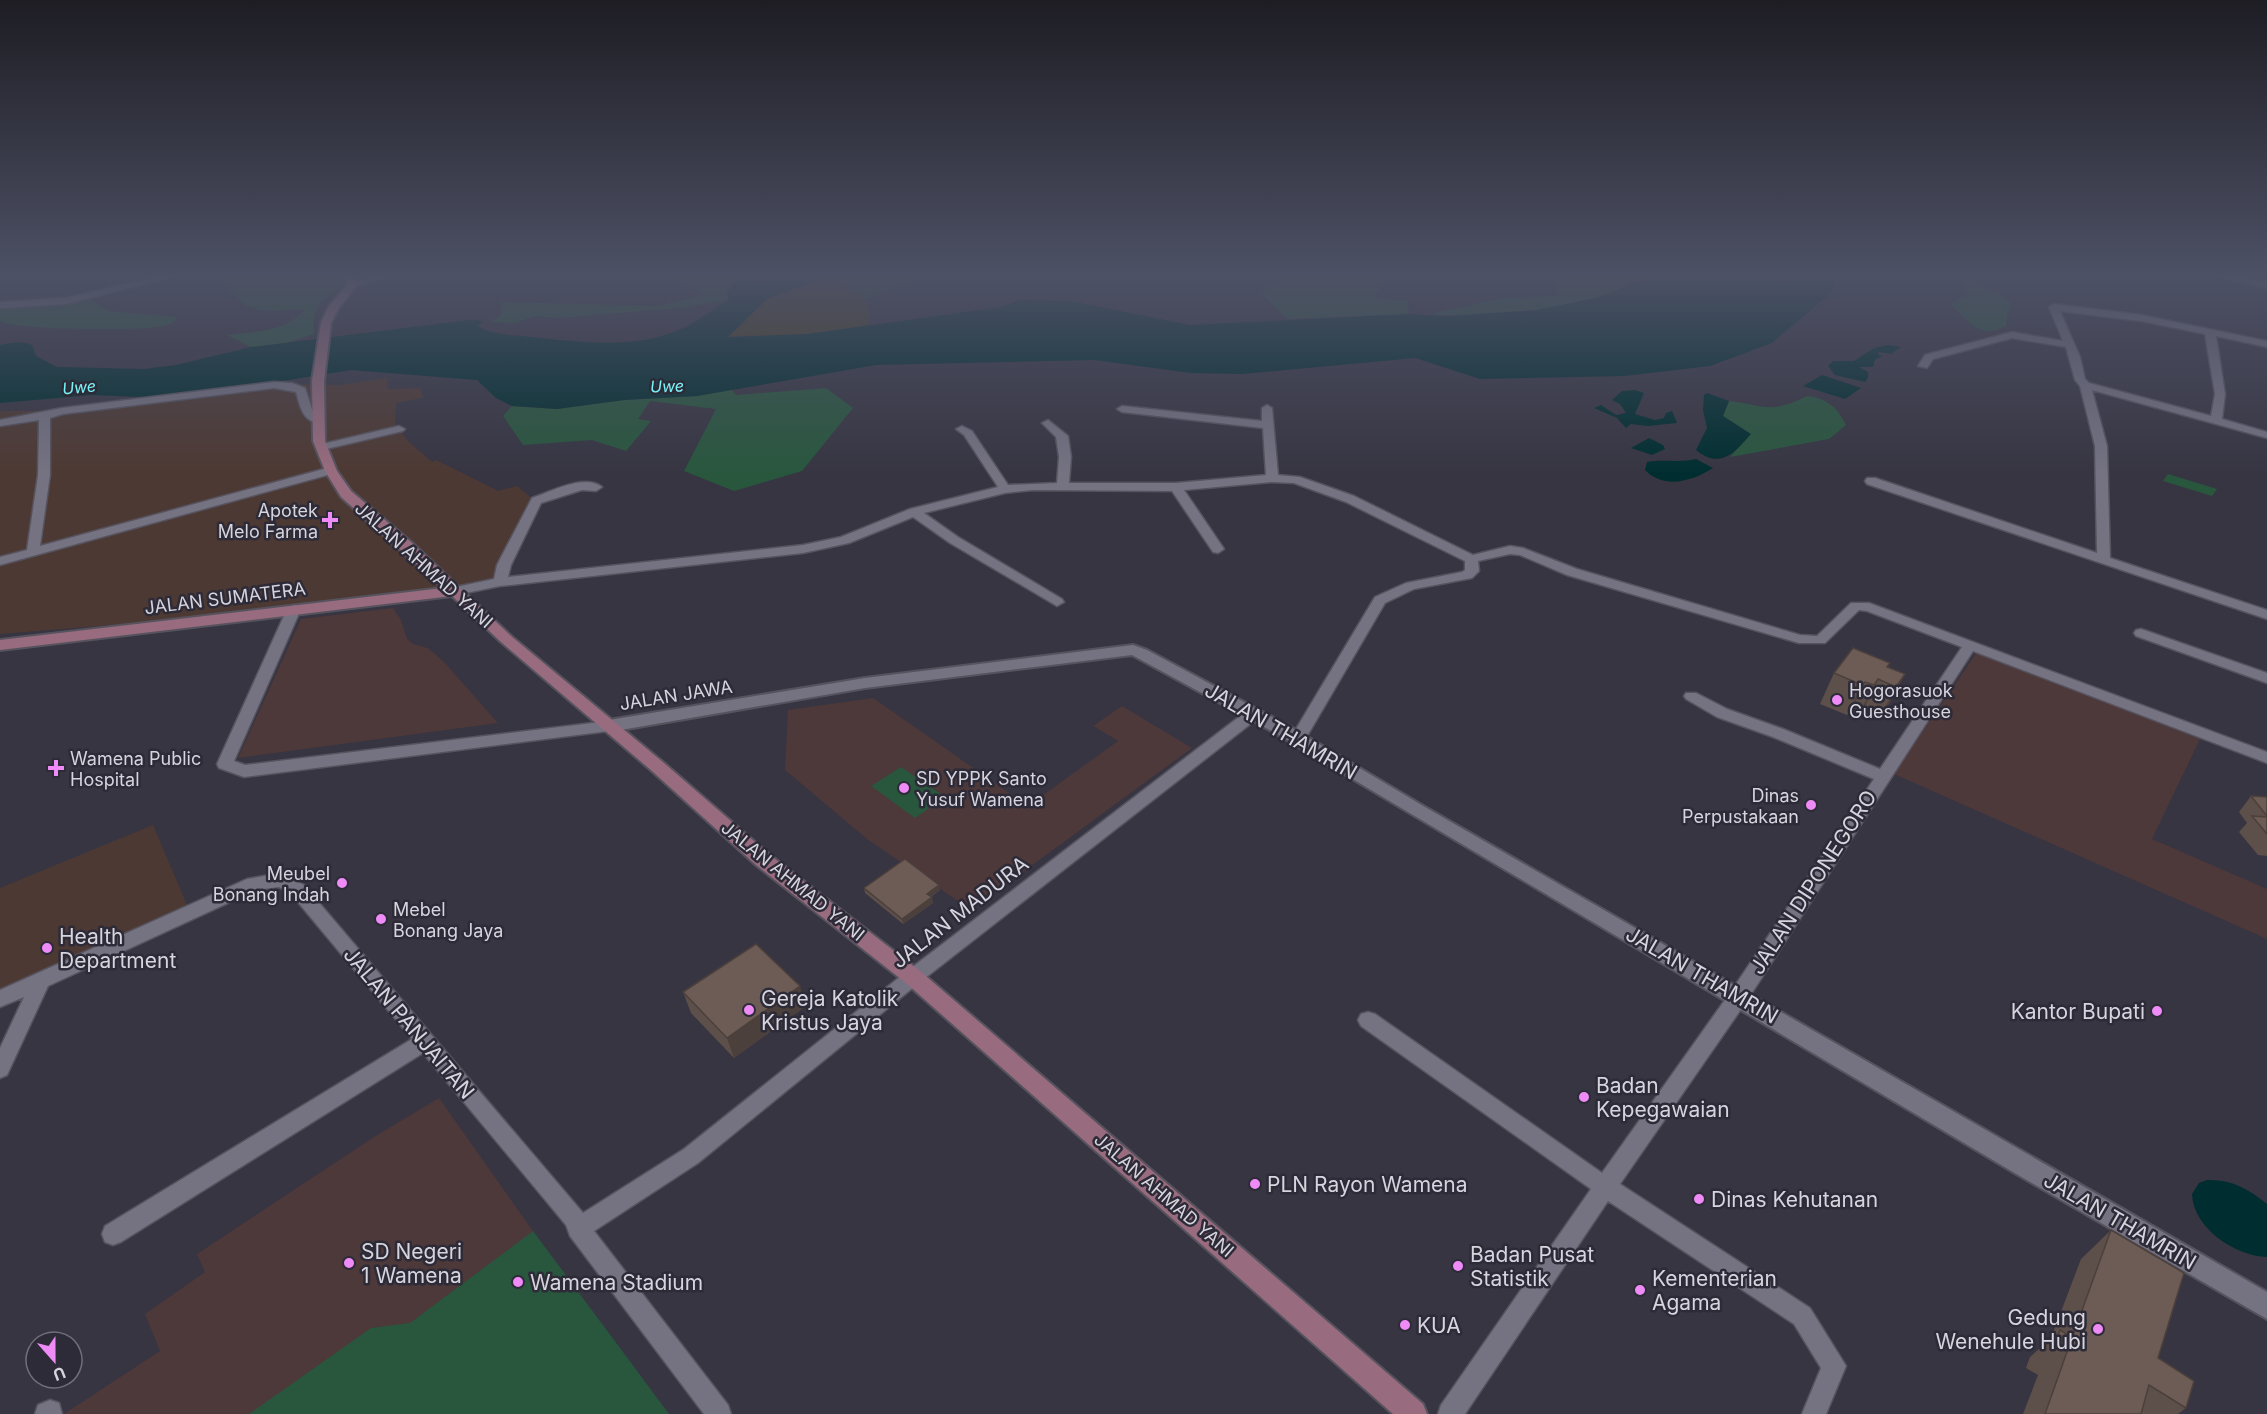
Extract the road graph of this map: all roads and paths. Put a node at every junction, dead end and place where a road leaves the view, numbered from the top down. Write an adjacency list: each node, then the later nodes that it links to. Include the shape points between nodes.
1 (323, 342): 12 (main road, JALAN AHMAD YANI)
2 (1982, 342): 7 (street, via 1929,357)
3 (2052, 342): 6 (street)
4 (2068, 342): 6 (street)
5 (2212, 342): 13 (street, via 2220,394)
6 (2069, 345): 8 (street)
7 (1923, 366)
8 (2085, 385): 13 (street); 32 (street, via 2101,446)
9 (1267, 408): 16 (street)
10 (1122, 409): 16 (street)
11 (45, 416): 12 (street, via 274,385 301,390 308,414); 14 (street); 30 (street, via 44,475)
12 (317, 420): 20 (main road, JALAN AHMAD YANI)
13 (2216, 421): 19 (street)
14 (0, 423)
15 (1048, 423): 24 (street, via 1062,436)
16 (1267, 425): 22 (street)
17 (399, 429): 20 (street)
18 (962, 429): 27 (street)
19 (2267, 435)
20 (322, 447): 21 (main road, JALAN AHMAD YANI)
21 (331, 471): 30 (street); 35 (main road, JALAN AHMAD YANI, via 346,494)
22 (1272, 478): 26 (street); 31 (street, via 1296,480 1350,499)
23 (1871, 481): 32 (street)
24 (1063, 486): 26 (street); 27 (street)
25 (596, 487): 34 (street, via 581,486 536,501 504,565)
26 (1176, 487): 29 (street)
27 (1005, 489): 28 (street)
28 (914, 512): 34 (street, via 845,540 803,549); 36 (street)
29 (1218, 549)
30 (33, 553): 33 (street)
31 (1471, 559): 41 (street, via 1510,550 1522,552 1572,572 1799,639 1820,640 1856,606 1869,607); 47 (street, via 1472,571 1467,575 1407,587 1380,600)
32 (2104, 559): 38 (street)
33 (0, 561)
34 (500, 582): 35 (street)
35 (456, 591): 37 (main road, JALAN SUMATERA); 46 (main road, JALAN AHMAD YANI)
36 (1057, 602)
37 (294, 609): 40 (main road, JALAN SUMATERA); 46 (street, JALAN JAWA, via 225,764 244,771)
38 (2267, 615)
39 (2141, 633): 43 (street)
40 (0, 645)
41 (1970, 645): 48 (street); 49 (street, JALAN DIPONEGORO)
42 (1133, 650): 45 (street, JALAN THAMRIN); 46 (street, JALAN JAWA, via 865,683)
43 (2267, 678)
44 (1691, 696): 49 (street, via 1722,713)
45 (1253, 714): 47 (street, JALAN THAMRIN); 50 (street, JALAN MADURA)
46 (609, 726): 50 (main road, JALAN AHMAD YANI, via 764,860)
47 (1298, 739): 52 (street, JALAN THAMRIN)
48 (2267, 758)
49 (1882, 776): 52 (street, JALAN DIPONEGORO)
50 (913, 977): 58 (street, JALAN MADURA, via 691,1156); 62 (main road, JALAN AHMAD YANI)
51 (41, 980): 53 (street, JALAN PANJAITAN); 55 (street, JALAN PANJAITAN, via 253,884 281,880 298,890); 56 (street)
52 (1739, 996): 57 (street, JALAN DIPONEGORO); 60 (street, JALAN THAMRIN)
53 (0, 999)
54 (1368, 1020): 57 (street)
55 (424, 1042): 58 (street, JALAN PANJAITAN, via 574,1218); 59 (street)
56 (0, 1069)
57 (1605, 1187): 63 (street, JALAN DIPONEGORO); 64 (street, via 1802,1316 1834,1366)
58 (578, 1228): 61 (street, JALAN PANJAITAN)
59 (113, 1234)
60 (2267, 1306)
61 (719, 1414)
62 (1413, 1414)
63 (1450, 1414)
64 (1814, 1414)

